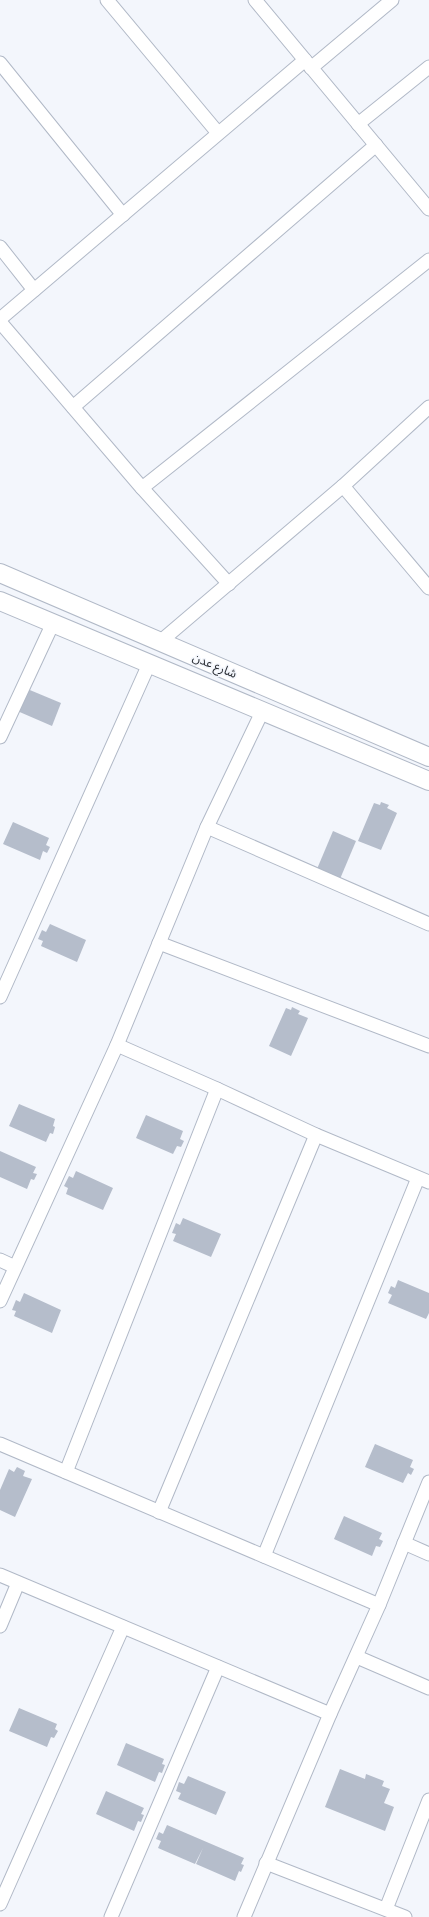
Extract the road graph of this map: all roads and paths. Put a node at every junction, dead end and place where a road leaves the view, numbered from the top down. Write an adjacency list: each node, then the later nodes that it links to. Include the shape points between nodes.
1 (107, 0): 8 (street)
2 (255, 0): 5 (street)
3 (392, 0): 5 (street)
4 (0, 63): 11 (street)
5 (308, 64): 7 (street); 8 (street)
6 (429, 66): 7 (street)
7 (358, 124): 9 (street)
8 (218, 133): 11 (street)
9 (376, 145): 10 (street); 17 (street)
10 (429, 208)
11 (123, 215): 14 (street)
12 (0, 247): 14 (street)
13 (429, 260): 19 (street)
14 (34, 290): 15 (street)
15 (0, 320): 17 (street)
16 (429, 407): 18 (street)
17 (73, 408): 19 (street)
18 (344, 486): 21 (street); 22 (street)
19 (142, 488): 21 (street)
20 (0, 573): 25 (street, شارع عدن)
21 (229, 584): 25 (street)
22 (429, 588)
23 (0, 601): 24 (street, شارع عدن)
24 (53, 623): 26 (street, شارع عدن); 30 (street)
25 (161, 641): 27 (street, شارع عدن)
26 (149, 664): 28 (street, شارع عدن); 36 (street)
27 (234, 673): 28 (street); 31 (street, شارع عدن)
28 (234, 700): 29 (street, شارع عدن)
29 (262, 712): 32 (street, شارع عدن); 33 (street)
30 (0, 737)
31 (429, 757)
32 (429, 781)
33 (207, 827): 34 (street); 35 (street)
34 (429, 924)
35 (159, 943): 37 (street); 38 (street)
36 (0, 996)
37 (116, 1045): 39 (street); 43 (street)
38 (429, 1046)
39 (217, 1088): 40 (street); 46 (street)
40 (316, 1135): 41 (street); 48 (street)
41 (424, 1180): 51 (street)
42 (0, 1260): 43 (street)
43 (15, 1267): 44 (street)
44 (0, 1301)
45 (0, 1444): 46 (street)
46 (66, 1472): 48 (street)
47 (429, 1482): 49 (street)
48 (159, 1512): 51 (street)
49 (404, 1543): 50 (street); 54 (street)
50 (429, 1554)
51 (264, 1556): 54 (street)
52 (0, 1575): 53 (street)
53 (18, 1583): 55 (street); 56 (street)
54 (379, 1605): 57 (street)
55 (0, 1626)
56 (123, 1627): 58 (street); 63 (street)
57 (357, 1657): 59 (street); 60 (street)
58 (218, 1667): 60 (street); 65 (street)
59 (429, 1688)
60 (330, 1714): 62 (street)
61 (428, 1803): 64 (street)
62 (266, 1863): 64 (street); 66 (street)
63 (0, 1904)
64 (386, 1909): 67 (street)
65 (111, 1917)
66 (244, 1917)
67 (405, 1917)

